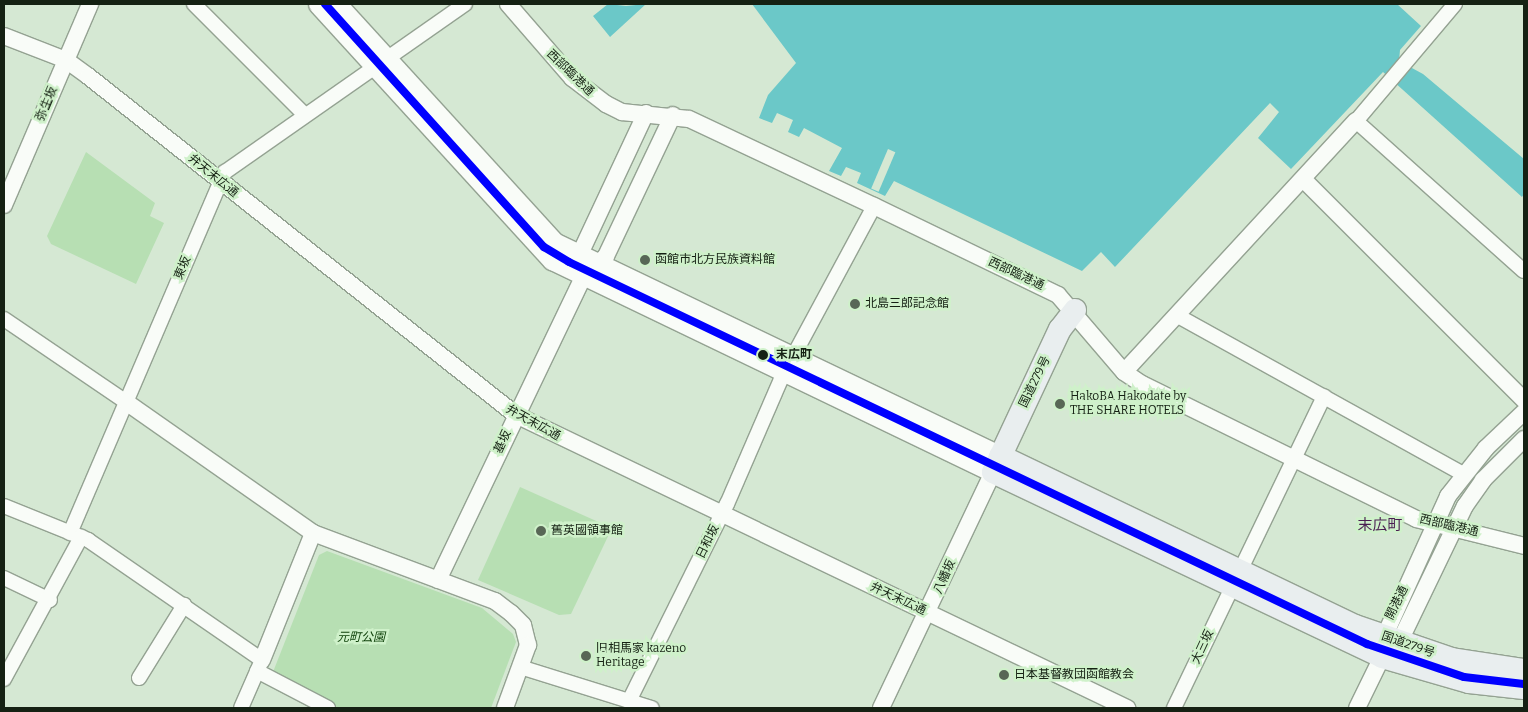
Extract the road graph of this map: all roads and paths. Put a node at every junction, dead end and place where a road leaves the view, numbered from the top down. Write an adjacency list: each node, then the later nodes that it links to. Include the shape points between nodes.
1 (90, 4): 9 (street, 弥生坂)
2 (194, 4): 12 (street)
3 (318, 4): 10 (main road)
4 (337, 4): 10 (main road)
5 (465, 4): 10 (street, 東坂)
6 (508, 4): 11 (street, 西部臨港通, via 589,94 622,112)
7 (1455, 4): 14 (street)
8 (4, 36): 9 (street, 弁天末広通)
9 (66, 60): 16 (street, 弁天末広通); 17 (street, 弥生坂)
10 (380, 62): 12 (street, 東坂); 19 (main road, via 545,235); 22 (main road, via 537,247)
11 (646, 113): 13 (street, 西部臨港通); 19 (street)
12 (305, 115): 16 (street, 東坂, via 225,172)
13 (673, 115): 18 (street, 西部臨港通); 20 (street)
14 (1356, 121): 15 (street); 21 (street)
15 (1303, 178): 24 (street); 29 (street)
16 (220, 181): 30 (street, 東坂); 32 (street, 弁天末広通)
17 (5, 197)
18 (874, 206): 23 (street, 西部臨港通, via 1058,294); 26 (street, 日和坂)
19 (579, 256): 20 (main road); 22 (street)
20 (600, 266): 22 (street); 26 (main road)
21 (1524, 271)
22 (583, 277): 26 (main road); 32 (street, 基坂)
23 (1075, 310): 27 (street, 西部臨港通); 35 (highway, 国道279号, via 1060,329)
24 (1178, 316): 27 (street); 28 (street)
25 (4, 319): 30 (street)
26 (787, 370): 35 (main road); 38 (street, 日和坂)
27 (1124, 372): 34 (street, 西部臨港通)
28 (1324, 396): 34 (street, 大三坂); 36 (street)
29 (1524, 400)
30 (126, 402): 41 (street); 42 (street, 東坂)
31 (1524, 412): 36 (street, 開港通)
32 (516, 415): 38 (street, 弁天末広通); 46 (street, 基坂)
33 (1524, 440): 40 (street, 開港通, via 1483,480)
34 (1293, 459): 39 (street, 西部臨港通); 45 (street, 大三坂)
35 (997, 464): 45 (highway, 国道279号); 49 (street, 八幡坂)
36 (1463, 474): 39 (street, 開港通)
37 (4, 506): 42 (street)
38 (721, 515): 49 (street, 弁天末広通); 57 (street, 日和坂)
39 (1434, 525): 40 (street, 西部臨港通); 50 (street, 開港通)
40 (1454, 528): 43 (street, 西部臨港通); 50 (street, 開港通)
41 (313, 533): 46 (street); 51 (street)
42 (76, 535): 47 (street, 東坂); 48 (street)
43 (1524, 546)
44 (4, 578): 47 (street)
45 (1236, 579): 50 (highway, 国道279号); 64 (street, 大三坂)
46 (438, 580): 52 (street, via 495,601 511,613 527,634)
47 (50, 600): 55 (street, 東坂)
48 (184, 605): 51 (street); 54 (street)
49 (929, 613): 62 (street, 八幡坂); 63 (street, 弁天末広通)
50 (1387, 645): 53 (highway, 国道279号, via 1472,664); 56 (highway, 国道279号, via 1469,682); 65 (street)
51 (260, 665): 59 (street); 60 (street)
52 (520, 667): 57 (street); 61 (street)
53 (1524, 670)
54 (139, 678)
55 (4, 679)
56 (1524, 688)
57 (629, 701): 58 (street)
58 (646, 707)
59 (241, 708)
60 (328, 708)
61 (505, 708)
62 (881, 708)
63 (1127, 708)
64 (1174, 708)
65 (1357, 708)

